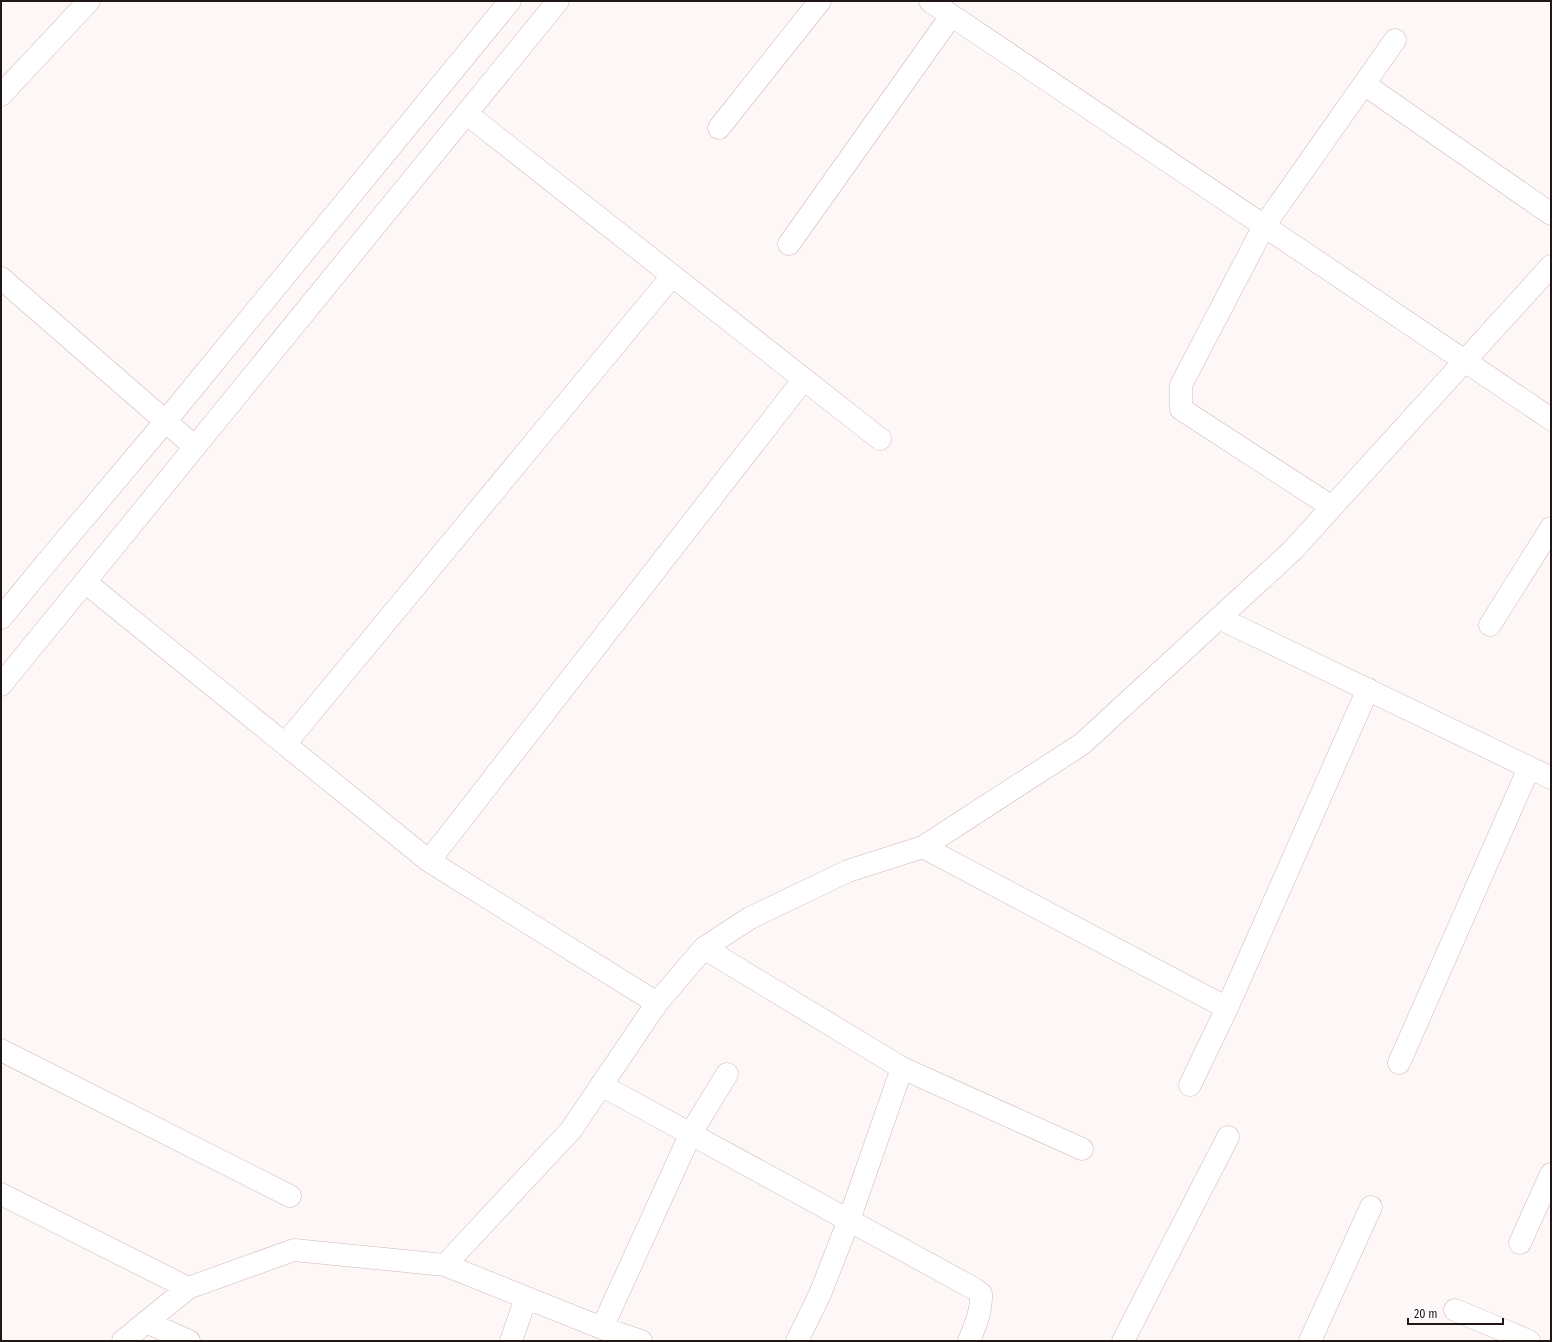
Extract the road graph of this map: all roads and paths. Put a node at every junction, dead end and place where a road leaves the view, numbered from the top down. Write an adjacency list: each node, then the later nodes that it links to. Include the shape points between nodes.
1 (89, 1): 9 (street)
2 (510, 1): 21 (street)
3 (558, 1): 10 (street)
4 (820, 1): 11 (street)
5 (930, 1): 6 (street)
6 (951, 16): 13 (street); 14 (street)
7 (1395, 40): 8 (street)
8 (1364, 84): 12 (street); 13 (street)
9 (1, 95)
10 (467, 114): 16 (street); 23 (street)
11 (719, 128)
12 (1551, 214)
13 (1264, 226): 18 (street); 24 (street, via 1182,385 1181,409)
14 (789, 244)
15 (1551, 266): 18 (street)
16 (672, 276): 19 (street); 32 (street)
17 (1, 278): 21 (street)
18 (1464, 361): 20 (street); 24 (street)
19 (804, 379): 22 (street); 36 (street)
20 (1551, 419)
21 (165, 422): 23 (street); 27 (street)
22 (880, 439)
23 (195, 447): 26 (street)
24 (1332, 507): 28 (street, via 1292,551)
25 (1551, 528): 29 (street)
26 (85, 582): 30 (street); 32 (street)
27 (1, 618)
28 (1219, 618): 31 (street); 35 (street, via 1082,744)
29 (1490, 625)
30 (1, 685)
31 (1368, 689): 33 (street); 39 (street)
32 (285, 744): 36 (street)
33 (1529, 768): 34 (street); 41 (street)
34 (1551, 778)
35 (923, 847): 37 (street, via 848,871 750,918); 39 (street)
36 (429, 861): 38 (street)
37 (704, 948): 38 (street); 42 (street)
38 (656, 1003): 44 (street)
39 (1227, 1008): 45 (street)
40 (1, 1050): 51 (street)
41 (1399, 1063)
42 (902, 1068): 48 (street); 53 (street)
43 (727, 1074): 46 (street)
44 (601, 1085): 46 (street); 55 (street, via 571,1130)
45 (1190, 1085)
46 (691, 1133): 53 (street); 60 (street)
47 (1228, 1137): 67 (street)
48 (1082, 1150)
49 (1551, 1174): 54 (street)
50 (1, 1194): 56 (street)
51 (290, 1196)
52 (1372, 1208): 68 (street)
53 (849, 1220): 65 (street, via 820,1294); 66 (street, via 981,1294 981,1309)
54 (1520, 1243)
55 (445, 1265): 56 (street, via 294,1250); 57 (street)
56 (188, 1288): 59 (street)
57 (526, 1298): 60 (street); 63 (street)
58 (1455, 1310): 69 (street)
59 (146, 1322): 61 (street); 62 (street)
60 (602, 1328): 64 (street)
61 (123, 1341)
62 (189, 1341)
63 (511, 1341)
64 (640, 1341)
65 (797, 1341)
66 (969, 1341)
67 (1124, 1341)
68 (1310, 1341)
69 (1529, 1341)

